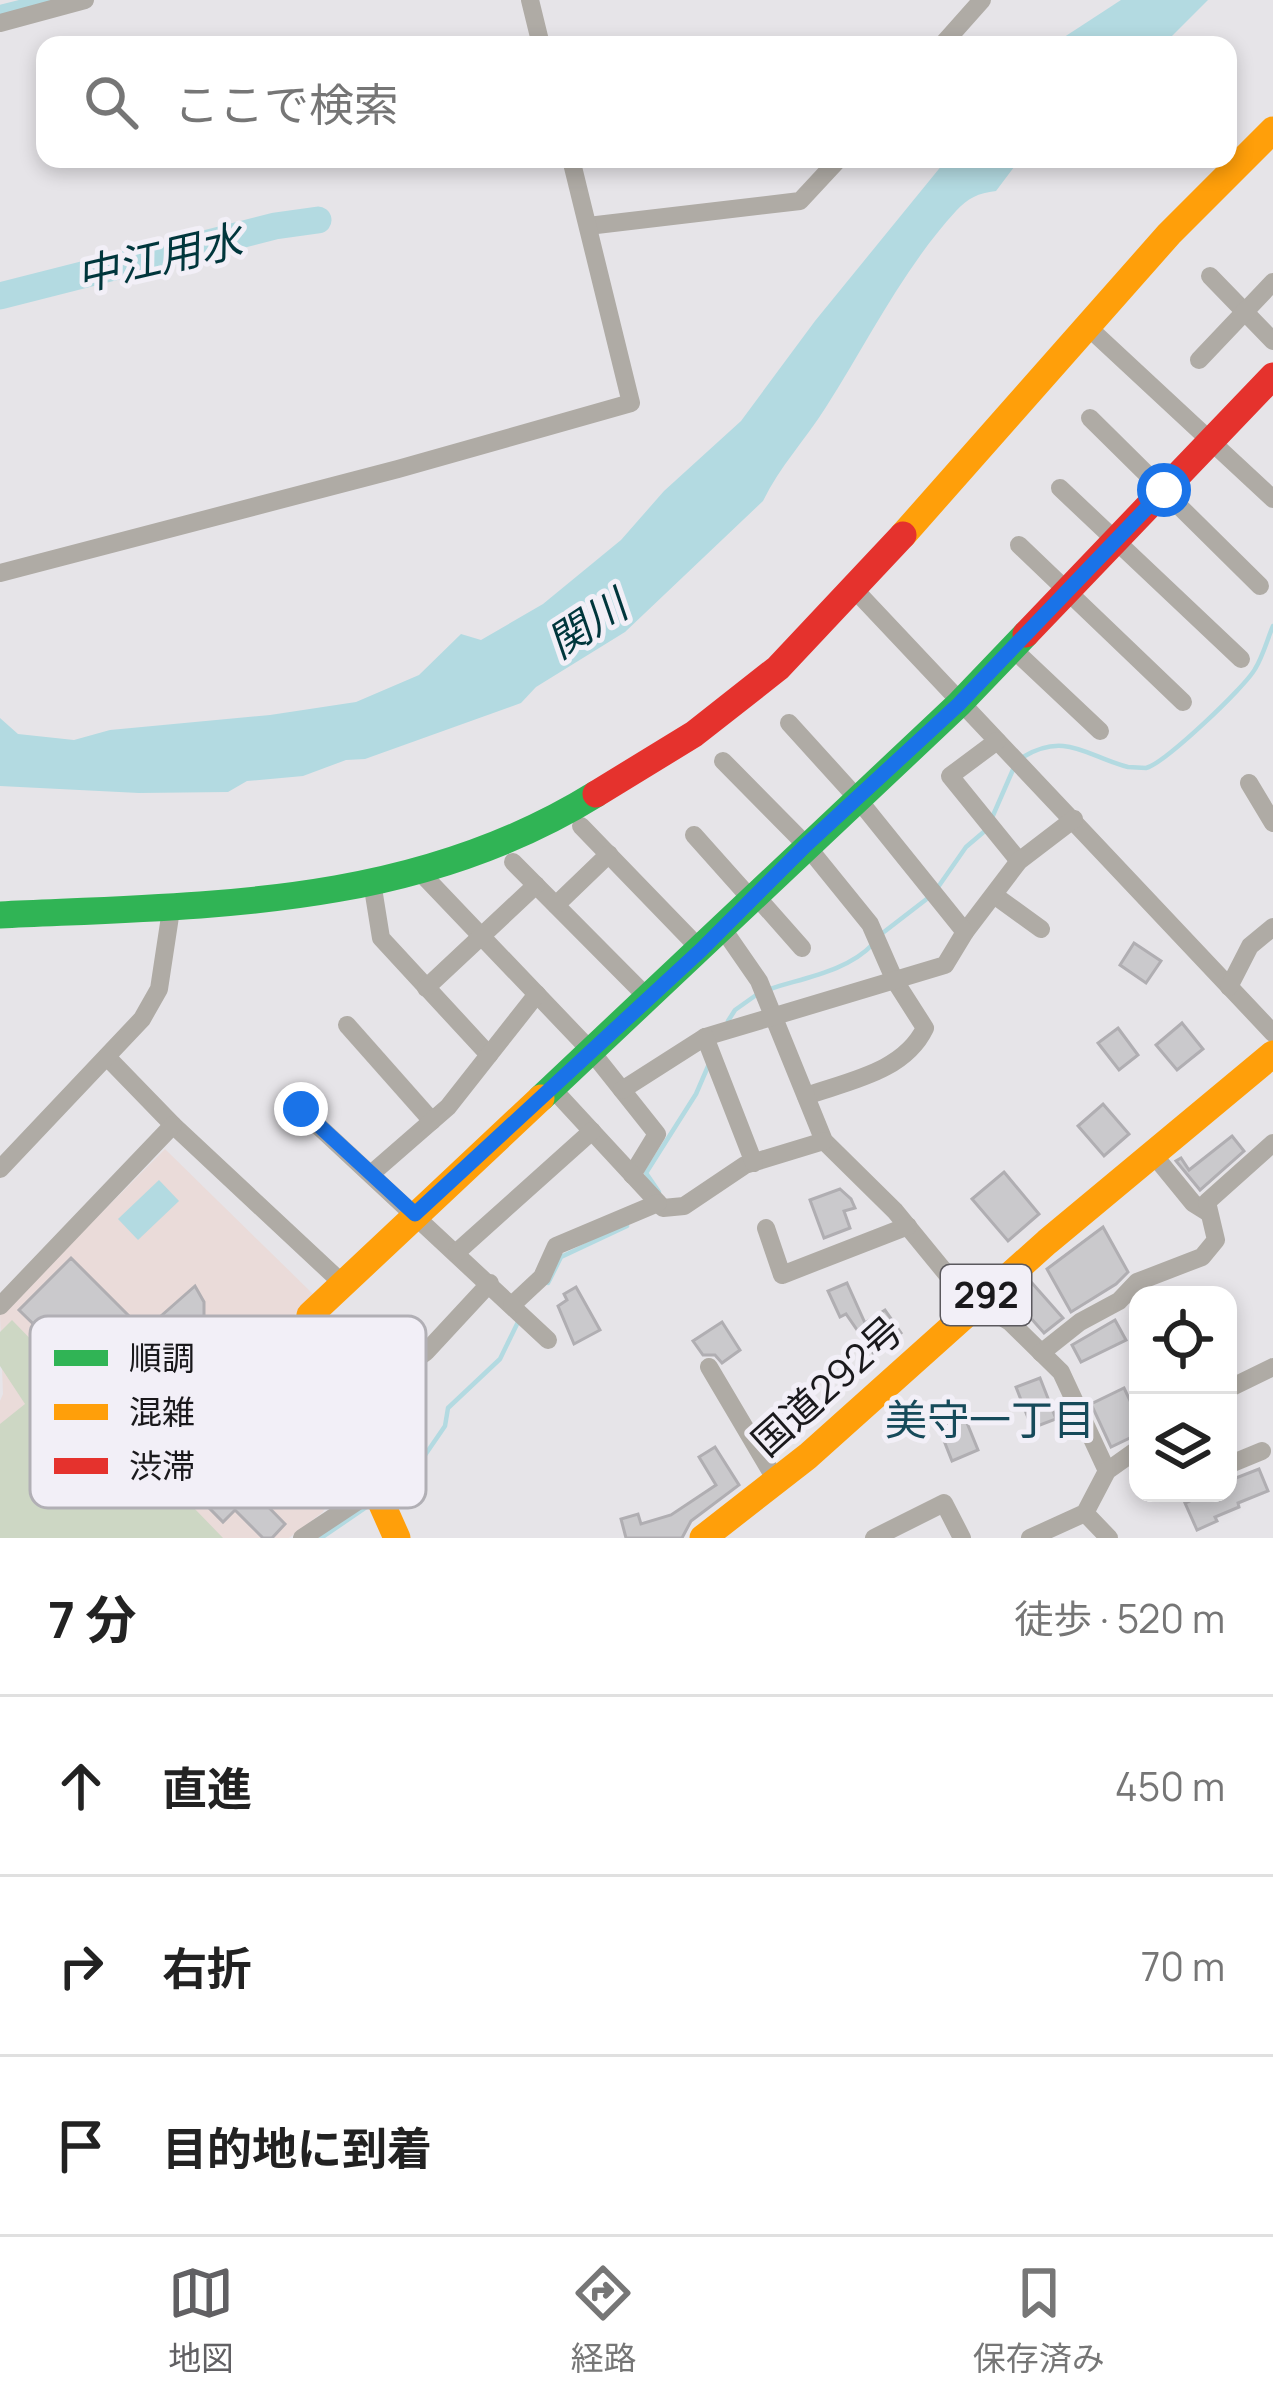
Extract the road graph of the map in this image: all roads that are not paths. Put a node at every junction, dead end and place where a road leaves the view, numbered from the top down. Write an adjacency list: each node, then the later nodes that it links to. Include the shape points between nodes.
1 (85, 0): 4 (street)
2 (530, 0): 5 (street)
3 (982, 0): 6 (street)
4 (0, 22)
5 (539, 36)
6 (950, 36)
7 (1273, 130): 8 (main road)
8 (1237, 166)
9 (573, 168): 12 (street)
10 (830, 168): 12 (street, via 800,201)
11 (1235, 168): 16 (main road)
12 (588, 226): 27 (street, via 631,403)
13 (1210, 277): 15 (street)
14 (1273, 282): 15 (street)
15 (1244, 312): 17 (street); 18 (street)
16 (1089, 328): 21 (street); 29 (main road)
17 (1273, 341)
18 (1199, 360)
19 (1273, 376): 21 (main road)
20 (1090, 418): 23 (street)
21 (1211, 440): 23 (main road); 24 (street)
22 (1060, 488): 25 (street)
23 (1164, 490): 25 (main road); 28 (street)
24 (1273, 499)
25 (1117, 539): 30 (main road); 32 (street)
26 (1019, 545): 30 (street)
27 (0, 573)
28 (1260, 586)
29 (855, 590): 34 (street); 49 (main road, via 778,668 694,734 558,818)
30 (1067, 591): 31 (main road); 33 (street)
31 (1012, 648): 34 (main road); 36 (street)
32 (1241, 659)
33 (1183, 702)
34 (959, 704): 37 (street); 40 (main road)
35 (789, 724): 40 (street)
36 (1100, 731)
37 (997, 741): 41 (street); 47 (street, via 950,776)
38 (723, 761): 45 (street)
39 (1249, 782): 42 (street)
40 (857, 798): 45 (main road); 60 (street)
41 (1074, 819): 47 (street); 65 (street)
42 (1273, 823)
43 (581, 826): 46 (street)
44 (694, 835): 53 (street)
45 (806, 845): 53 (main road); 64 (street, via 870,924)
46 (609, 854): 54 (street); 63 (street)
47 (1019, 861): 52 (street)
48 (513, 862): 51 (street)
49 (421, 873): 50 (main road); 61 (street)
50 (372, 882): 55 (main road); 66 (street, via 381,938)
51 (536, 885): 54 (street); 61 (street)
52 (994, 895): 59 (street); 60 (street)
53 (754, 898): 58 (main road); 62 (street)
54 (556, 905): 68 (street)
55 (170, 910): 56 (main road); 76 (street, via 159,989)
56 (0, 915)
57 (1273, 927): 65 (street, via 1250,946)
58 (724, 929): 63 (main road); 69 (street)
59 (1041, 929)
60 (965, 932): 64 (street, via 945,965)
61 (480, 935): 66 (street); 67 (street)
62 (802, 948)
63 (701, 950): 68 (main road)
64 (895, 980): 69 (street); 79 (street, via 925,1028 916,1048)
65 (1229, 987): 71 (street)
66 (426, 988): 75 (street)
67 (537, 994): 73 (street); 75 (street)
68 (648, 998): 73 (main road)
69 (774, 1016): 72 (street); 79 (street)
70 (347, 1024): 81 (street)
71 (1273, 1033)
72 (705, 1037): 78 (street); 87 (street)
73 (591, 1051): 77 (main road); 78 (street)
74 (1273, 1054): 86 (main road, 国道292号 / 292)
75 (489, 1055): 81 (street)
76 (107, 1058): 82 (street); 88 (street)
77 (552, 1088): 83 (street); 93 (main road)
78 (622, 1090): 90 (street, via 657,1134)
79 (806, 1096): 84 (street)
80 (301, 1109): 89 (street)
81 (432, 1121): 89 (street)
82 (173, 1125): 97 (street); 101 (street)
83 (592, 1131): 90 (street); 96 (street)
84 (824, 1141): 87 (street); 94 (street)
85 (1273, 1143): 92 (street, via 1207,1202)
86 (1153, 1154): 92 (street); 100 (main road, 国道292号 / 292)
87 (754, 1163): 91 (street, via 684,1206)
88 (0, 1169)
89 (371, 1174): 93 (street)
90 (632, 1175): 91 (street)
91 (658, 1203): 99 (street, via 556,1246 542,1276)
92 (1210, 1213): 105 (street, via 1216,1240 1202,1257 1137,1282)
93 (415, 1214): 96 (street); 97 (main road)
94 (908, 1226): 95 (street, via 782,1275); 100 (street)
95 (766, 1228)
96 (457, 1252): 98 (street)
97 (340, 1282): 102 (main road)
98 (490, 1283): 99 (street); 104 (street)
99 (512, 1304): 103 (street)
100 (976, 1304): 105 (street); 113 (main road, 国道292号 / 292)
101 (0, 1306)
102 (310, 1316)
103 (548, 1340)
104 (426, 1352)
105 (1041, 1352): 112 (street, via 1061,1372)
106 (709, 1367): 113 (street)
107 (1273, 1367): 108 (street)
108 (1237, 1385)
109 (1262, 1451): 111 (street)
110 (1129, 1456): 112 (street)
111 (1237, 1461)
112 (1108, 1471): 116 (street)
113 (777, 1483): 119 (main road, 国道292号 / 292)
114 (347, 1508): 117 (street)
115 (384, 1508): 118 (main road)
116 (1085, 1514): 122 (street); 123 (street)
117 (302, 1538)
118 (397, 1538)
119 (703, 1538)
120 (874, 1538): 121 (street, via 944,1504)
121 (962, 1538)
122 (1030, 1538)
123 (1108, 1538)

